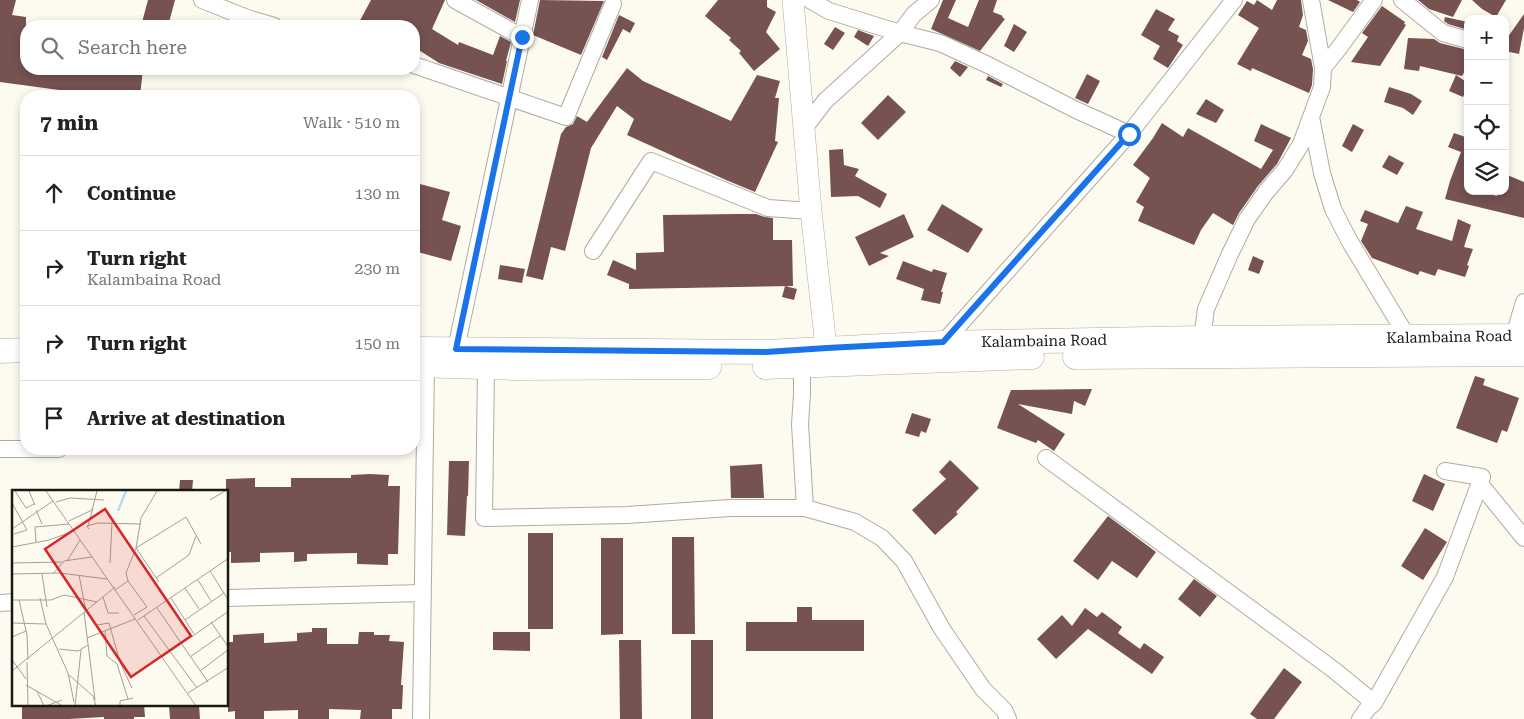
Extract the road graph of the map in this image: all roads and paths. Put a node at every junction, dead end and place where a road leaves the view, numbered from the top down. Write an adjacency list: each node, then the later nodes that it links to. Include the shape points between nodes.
1 (202, 0): 12 (street)
2 (455, 0): 14 (street)
3 (530, 0): 14 (street)
4 (792, 0): 20 (street)
5 (810, 0): 13 (street, via 829,11)
6 (932, 0): 13 (street, via 914,14)
7 (1234, 0): 21 (street)
8 (1311, 0): 17 (street)
9 (1374, 0): 17 (street)
10 (1402, 0): 15 (street, via 1443,34)
11 (613, 4): 18 (street, via 566,117)
12 (253, 20)
13 (900, 32): 20 (street, via 825,100); 21 (street, via 940,43)
14 (522, 37): 18 (street)
15 (1464, 39)
16 (420, 66): 18 (street)
17 (1323, 68): 19 (street, via 1322,88)
18 (509, 97): 29 (street)
19 (1311, 117): 25 (street, via 1286,170 1247,219 1206,309); 26 (street, via 1333,209)
20 (803, 130): 22 (street)
21 (1129, 134): 27 (street)
22 (810, 211): 23 (street, via 768,208 651,161); 32 (street)
23 (593, 251)
24 (1524, 302): 28 (street)
25 (1202, 338): 26 (main road, Kalambaina Road); 27 (main road, Kalambaina Road)
26 (1408, 338): 28 (main road, Kalambaina Road, via 1440,336)
27 (943, 342): 32 (main road, Kalambaina Road)
28 (1520, 342): 32 (main road, via 1050,357)
29 (456, 349): 33 (main road, Kalambaina Road, via 766,352); 34 (main road, Kalambaina Road)
30 (0, 350): 31 (main road)
31 (20, 350)
32 (827, 356): 33 (main road, Kalambaina Road)
33 (802, 358): 38 (main road, via 753,367); 45 (street, via 800,424)
34 (420, 359)
35 (420, 360): 38 (main road)
36 (0, 366): 37 (main road)
37 (20, 366)
38 (486, 367): 45 (street, via 484,518)
39 (0, 449): 40 (street)
40 (20, 449)
41 (419, 455): 47 (street)
42 (1046, 458): 49 (street, via 1334,670)
43 (1445, 471): 44 (street, via 1482,477)
44 (1480, 484): 46 (street); 49 (street, via 1445,577)
45 (806, 508): 51 (street, via 854,522 882,538 904,560 942,629 983,690 1004,710)
46 (1524, 538)
47 (423, 593): 48 (street); 50 (street)
48 (229, 598)
49 (1374, 703): 52 (street)
50 (422, 719)
51 (1008, 719)
52 (1360, 719)

